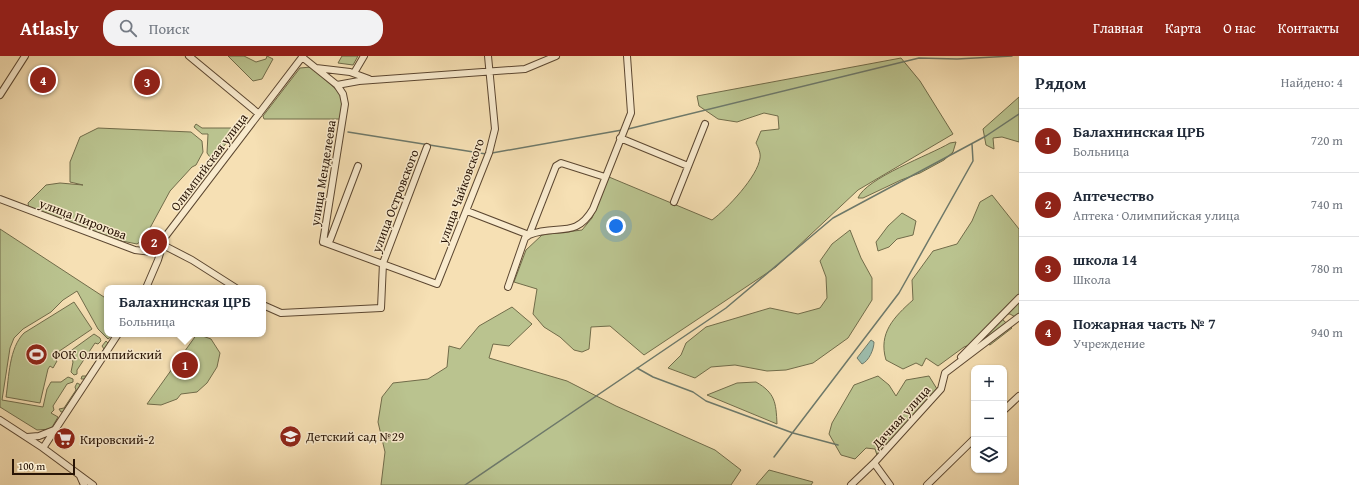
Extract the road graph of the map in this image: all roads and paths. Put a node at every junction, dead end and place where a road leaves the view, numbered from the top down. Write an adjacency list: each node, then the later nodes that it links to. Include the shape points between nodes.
1 (25, 56): 15 (street)
2 (189, 56): 16 (street)
3 (302, 56): 8 (street, улица Менделеева); 16 (street, Олимпийская улица)
4 (364, 56): 9 (street)
5 (488, 56): 10 (street, улица Чайковского)
6 (556, 56): 10 (street, via 525,69)
7 (627, 56): 18 (street, via 630,113)
8 (316, 68): 9 (street); 12 (street, улица Менделеева)
9 (354, 73): 11 (street)
10 (490, 73): 11 (street); 25 (street, улица Чайковского, via 495,128 489,153)
11 (373, 80): 13 (street)
12 (337, 85): 13 (street); 14 (street, улица Менделеева)
13 (349, 85): 14 (street)
14 (343, 94): 27 (street, улица Менделеева, via 346,104)
15 (0, 95)
16 (259, 114): 28 (street, Олимпийская улица, via 165,237)
17 (705, 124): 21 (street)
18 (620, 138): 21 (street); 22 (street)
19 (427, 147): 30 (street, улица Островского)
20 (358, 166): 27 (street, улица Менделеева, via 330,240)
21 (688, 166): 24 (street)
22 (605, 177): 26 (street, via 593,209 578,227 541,230); 26 (street, via 560,163 556,166)
23 (0, 199): 29 (street, улица Пирогова, via 135,250)
24 (674, 202)
25 (467, 211): 26 (street); 30 (street, улица Чайковского, via 437,284)
26 (529, 235): 33 (street, via 525,238)
27 (323, 242): 30 (street)
28 (163, 245): 29 (street, Олимпийская улица); 32 (street)
29 (160, 253): 31 (street, Олимпийская улица)
30 (383, 263): 35 (street, via 381,308 281,313)
31 (147, 285)
32 (231, 285)
33 (508, 287)
34 (1019, 298): 38 (street)
35 (266, 306)
36 (1019, 317): 38 (street)
37 (116, 337): 42 (street)
38 (945, 373): 46 (street, Дачная улица, via 941,389)
39 (1019, 396): 40 (street)
40 (1007, 407)
41 (0, 420): 43 (street)
42 (56, 429): 43 (street, via 39,436); 45 (street)
43 (26, 437): 45 (street)
44 (971, 442): 52 (street)
45 (43, 448): 47 (street)
46 (874, 463): 50 (street, Дачная улица); 51 (street)
47 (80, 476): 48 (street); 49 (street)
48 (84, 485)
49 (93, 485)
50 (850, 485)
51 (890, 485)
52 (927, 485)

